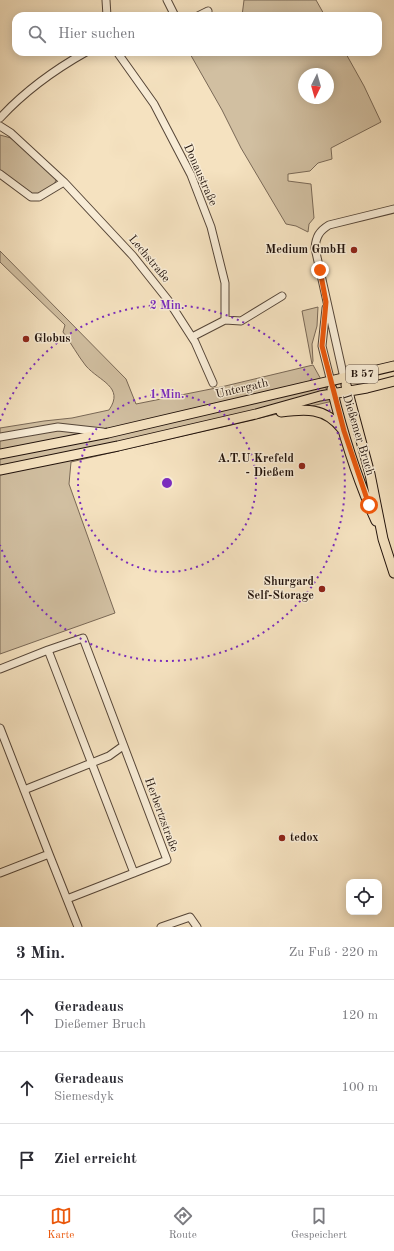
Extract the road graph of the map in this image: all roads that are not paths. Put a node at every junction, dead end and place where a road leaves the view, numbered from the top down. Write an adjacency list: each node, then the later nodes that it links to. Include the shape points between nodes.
1 (106, 0): 3 (street)
2 (167, 0): 4 (street)
3 (107, 12)
4 (173, 12)
5 (79, 56): 7 (street, via 26,92)
6 (121, 56): 14 (street, Donaustraße, via 154,104 191,175 211,227 225,283)
7 (0, 118)
8 (0, 126): 10 (street, Lechstraße)
9 (0, 174): 10 (street, via 31,197 38,198)
10 (64, 182): 15 (street, Lechstraße, via 133,256 168,300)
11 (394, 209): 13 (street, via 328,225 316,236 315,248)
12 (282, 296): 14 (street, via 240,321)
13 (326, 302): 17 (street); 19 (street, via 322,346)
14 (225, 320): 15 (street)
15 (192, 337): 20 (street, Lechstraße)
16 (394, 366): 17 (main road, Untergath / B 57)
17 (344, 378): 19 (main road, Untergath / B 57); 21 (main road, Dießemer Bruch / B 57)
18 (394, 380): 21 (main road, B 57)
19 (330, 382): 22 (main road, Dießemer Bruch / B 57); 25 (main road, Untergath)
20 (212, 383)
21 (347, 391): 22 (main road, B 57); 29 (main road, Dießemer Bruch / B 57, via 370,474)
22 (334, 394): 23 (main road); 24 (main road, Dießemer Bruch / B 57)
23 (256, 414): 24 (main road, via 309,410 336,421); 28 (main road)
24 (344, 431): 29 (main road, Dießemer Bruch / B 57, via 364,495)
25 (108, 433): 26 (street, via 58,427); 27 (main road, Untergath)
26 (0, 437)
27 (0, 454)
28 (0, 470)
29 (384, 539): 30 (main road, Dießemer Bruch / B 57)
30 (394, 573)
31 (48, 650): 32 (street, Herbertzstraße); 34 (street, Herbertzstraße, via 83,638); 35 (street)
32 (0, 669)
33 (0, 728): 36 (street)
34 (123, 746): 35 (street, via 109,756); 39 (street, Herbertzstraße, via 167,860)
35 (92, 762): 36 (street); 39 (street)
36 (24, 790): 37 (street)
37 (49, 854): 38 (street); 40 (street)
38 (0, 873)
39 (134, 873): 40 (street, Herbertzstraße)
40 (67, 899): 41 (street)
41 (78, 927)
42 (162, 927): 43 (street, via 190,917)
43 (197, 927)

